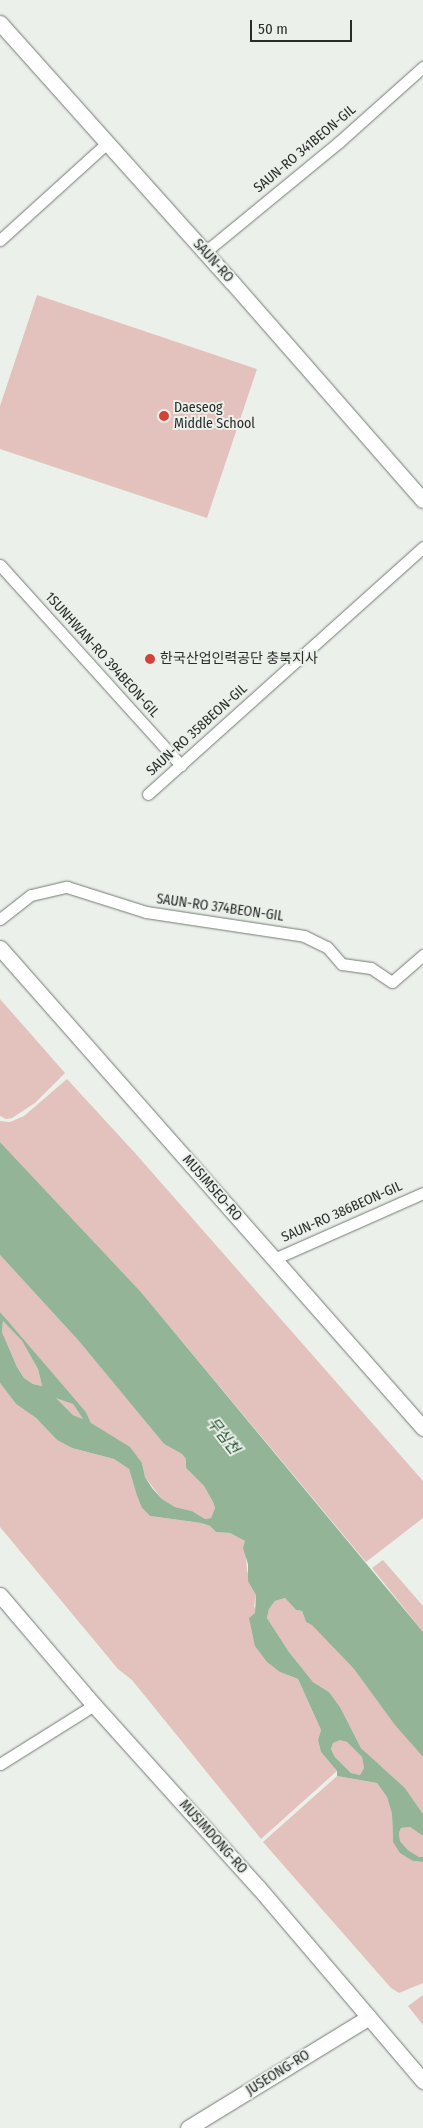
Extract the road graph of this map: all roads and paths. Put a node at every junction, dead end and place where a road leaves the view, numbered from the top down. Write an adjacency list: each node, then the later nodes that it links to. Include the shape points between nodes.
1 (0, 23): 3 (street, SAUN-RO)
2 (423, 67): 5 (street, SAUN-RO 341BEON-GIL, via 339,142)
3 (107, 143): 4 (street); 5 (street, SAUN-RO)
4 (0, 240)
5 (206, 252): 6 (street, SAUN-RO)
6 (423, 500)
7 (423, 547): 9 (street, SAUN-RO 358BEON-GIL)
8 (0, 565): 9 (street, 1SUNHWAN-RO 394BEON-GIL)
9 (181, 765): 10 (street, SAUN-RO 358BEON-GIL)
10 (148, 794)
11 (0, 919): 13 (street, SAUN-RO 374BEON-GIL, via 31,895 67,887 146,912 304,936 327,946 342,964 371,968 392,982)
12 (0, 948): 15 (street, MUSIMSEO-RO)
13 (423, 955)
14 (423, 1192): 15 (street, SAUN-RO 386BEON-GIL)
15 (274, 1259): 16 (street, MUSIMSEO-RO)
16 (423, 1428)
17 (0, 1595): 18 (street, MUSIMDONG-RO)
18 (94, 1705): 19 (street); 20 (street, MUSIMDONG-RO, via 258,1887)
19 (0, 1764)
20 (369, 2017): 21 (street, MUSIMDONG-RO); 22 (street, JUSEONG-RO)
21 (423, 2081)
22 (188, 2128)

